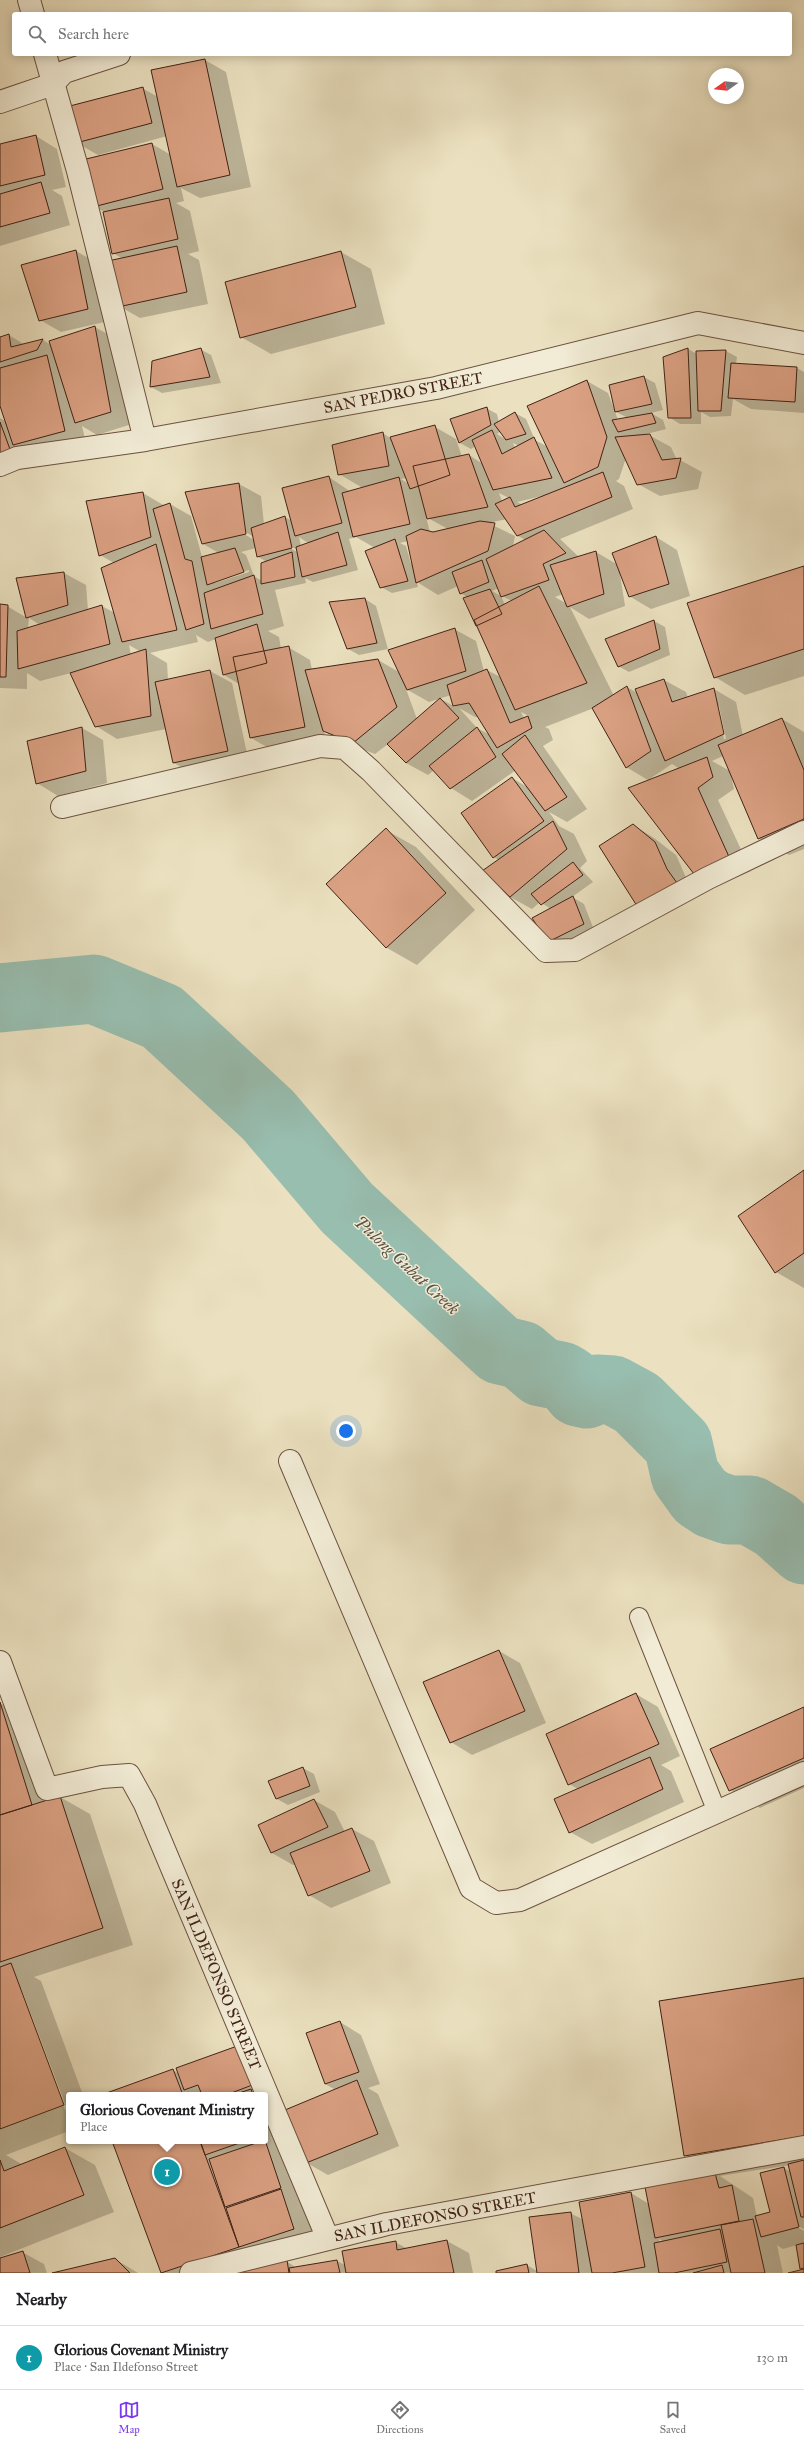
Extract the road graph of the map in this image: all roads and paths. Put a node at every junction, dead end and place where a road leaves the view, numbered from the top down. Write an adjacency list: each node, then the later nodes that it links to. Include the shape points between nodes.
1 (29, 0): 2 (street)
2 (32, 12)
3 (46, 56): 5 (street)
4 (113, 56): 5 (street, via 64,72)
5 (54, 84): 6 (street); 8 (street)
6 (0, 102)
7 (804, 343): 8 (street, SAN PEDRO STREET, via 698,323 436,388)
8 (145, 440): 9 (street, SAN PEDRO STREET, via 17,458)
9 (0, 464)
10 (62, 807): 11 (street, via 320,746 345,748 371,771 546,951 575,950 708,878)
11 (804, 832)
12 (290, 1461): 17 (street, via 471,1888 496,1903 520,1900)
13 (638, 1618): 17 (lane)
14 (0, 1662): 15 (street, SAN ILDEFONSO STREET)
15 (5, 1688): 18 (street, SAN ILDEFONSO STREET, via 48,1789 102,1777 129,1775 145,1804)
16 (804, 1773): 17 (street)
17 (717, 1812)
18 (266, 2092)
19 (268, 2096): 21 (street, SAN ILDEFONSO STREET)
20 (804, 2147): 21 (street, SAN ILDEFONSO STREET, via 387,2224)
21 (328, 2239): 22 (street)
22 (191, 2273)

